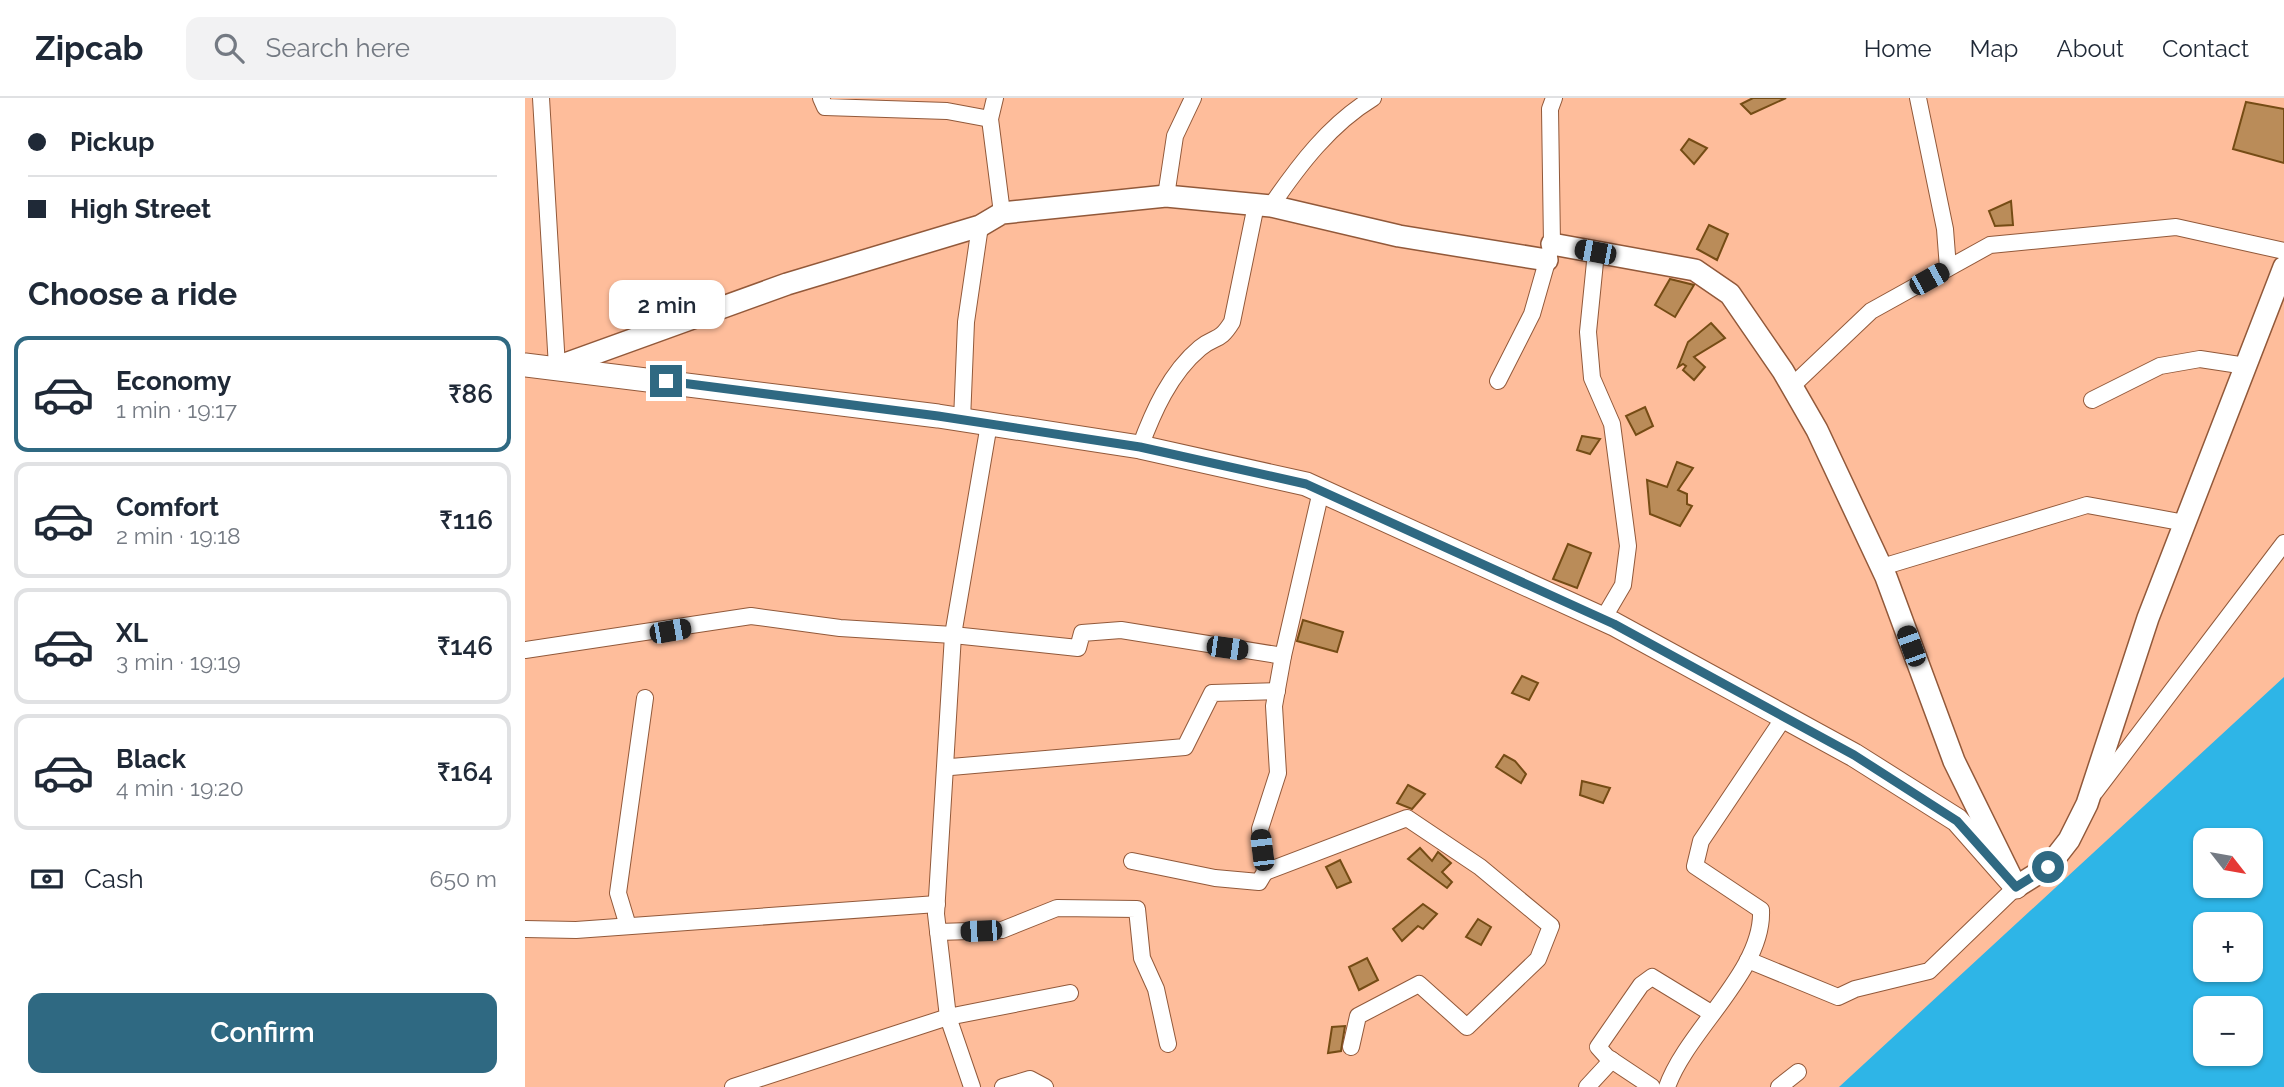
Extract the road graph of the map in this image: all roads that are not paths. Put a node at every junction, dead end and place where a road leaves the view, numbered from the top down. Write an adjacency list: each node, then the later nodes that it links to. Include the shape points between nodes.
1 (541, 98): 20 (street)
2 (821, 98): 8 (street, via 825,107 947,111)
3 (995, 98): 8 (street)
4 (1193, 98): 9 (street, via 1175,136)
5 (1373, 98): 10 (street, via 1347,113)
6 (1554, 98): 14 (street)
7 (1919, 98): 17 (street, via 1945,229)
8 (990, 119): 11 (street)
9 (1166, 196): 10 (street); 11 (street)
10 (1263, 205): 14 (street, via 1399,236); 26 (street, via 1232,322 1222,338 1201,347 1177,373 1154,411)
11 (1002, 213): 12 (street)
12 (979, 226): 20 (street, via 787,284); 24 (street, via 966,322)
13 (2284, 250): 17 (street, via 2176,227 1990,245)
14 (1550, 252): 15 (street); 21 (street, via 1532,314)
15 (1595, 252): 22 (street, via 1695,271 1721,288); 31 (street, via 1588,332 1592,379 1612,424 1628,546 1623,585)
16 (2284, 267): 19 (street)
17 (1948, 268): 22 (street, via 1871,311)
18 (525, 365): 20 (main road)
19 (2246, 366): 23 (street, via 2200,359 2160,366); 28 (street)
20 (557, 367): 24 (main road)
21 (1498, 381)
22 (1792, 386): 30 (street)
23 (2092, 400)
24 (962, 420): 25 (main road)
25 (989, 424): 26 (main road); 32 (street)
26 (1140, 447): 27 (main road)
27 (1321, 491): 31 (main road); 34 (street)
28 (2185, 523): 30 (street, via 2087,505); 39 (street, via 2148,618)
29 (2284, 543): 39 (street)
30 (1882, 568): 42 (street, via 1954,761)
31 (1603, 619): 37 (main road)
32 (953, 635): 33 (street, via 840,628 751,616); 34 (street, via 1078,648 1082,633 1121,630); 43 (street)
33 (525, 650)
34 (1283, 656): 35 (street)
35 (1277, 691): 38 (street, via 1212,693 1185,747); 41 (street, via 1278,773 1260,829)
36 (645, 698): 44 (street, via 618,893)
37 (1785, 716): 42 (main road, via 1957,821); 47 (street, via 1701,841 1695,866 1761,910)
38 (951, 767)
39 (2087, 804): 42 (street, via 2069,840 2048,867)
40 (1132, 861): 41 (street, via 1259,882)
41 (1265, 872): 52 (street, via 1407,818 1480,867 1551,926 1538,960 1467,1027 1419,984 1358,1016)
42 (2016, 887): 47 (street, via 1929,971 1838,997)
43 (937, 904): 44 (street); 46 (street)
44 (628, 926): 45 (street)
45 (525, 929)
46 (938, 933): 50 (street); 51 (street, via 1002,930 1057,908 1137,909 1142,958 1156,989)
47 (1748, 960): 49 (street)
48 (1070, 993): 50 (street)
49 (1711, 1013): 53 (street, via 1652,977 1641,985 1598,1047); 61 (street)
50 (948, 1017): 55 (street); 56 (street)
51 (1167, 1044)
52 (1352, 1046)
53 (1612, 1060): 59 (street); 60 (street)
54 (1798, 1072): 62 (street)
55 (733, 1087)
56 (972, 1087)
57 (1003, 1087): 58 (street, via 1030,1079)
58 (1045, 1087)
59 (1587, 1087)
60 (1653, 1087)
61 (1667, 1087)
62 (1779, 1087)

